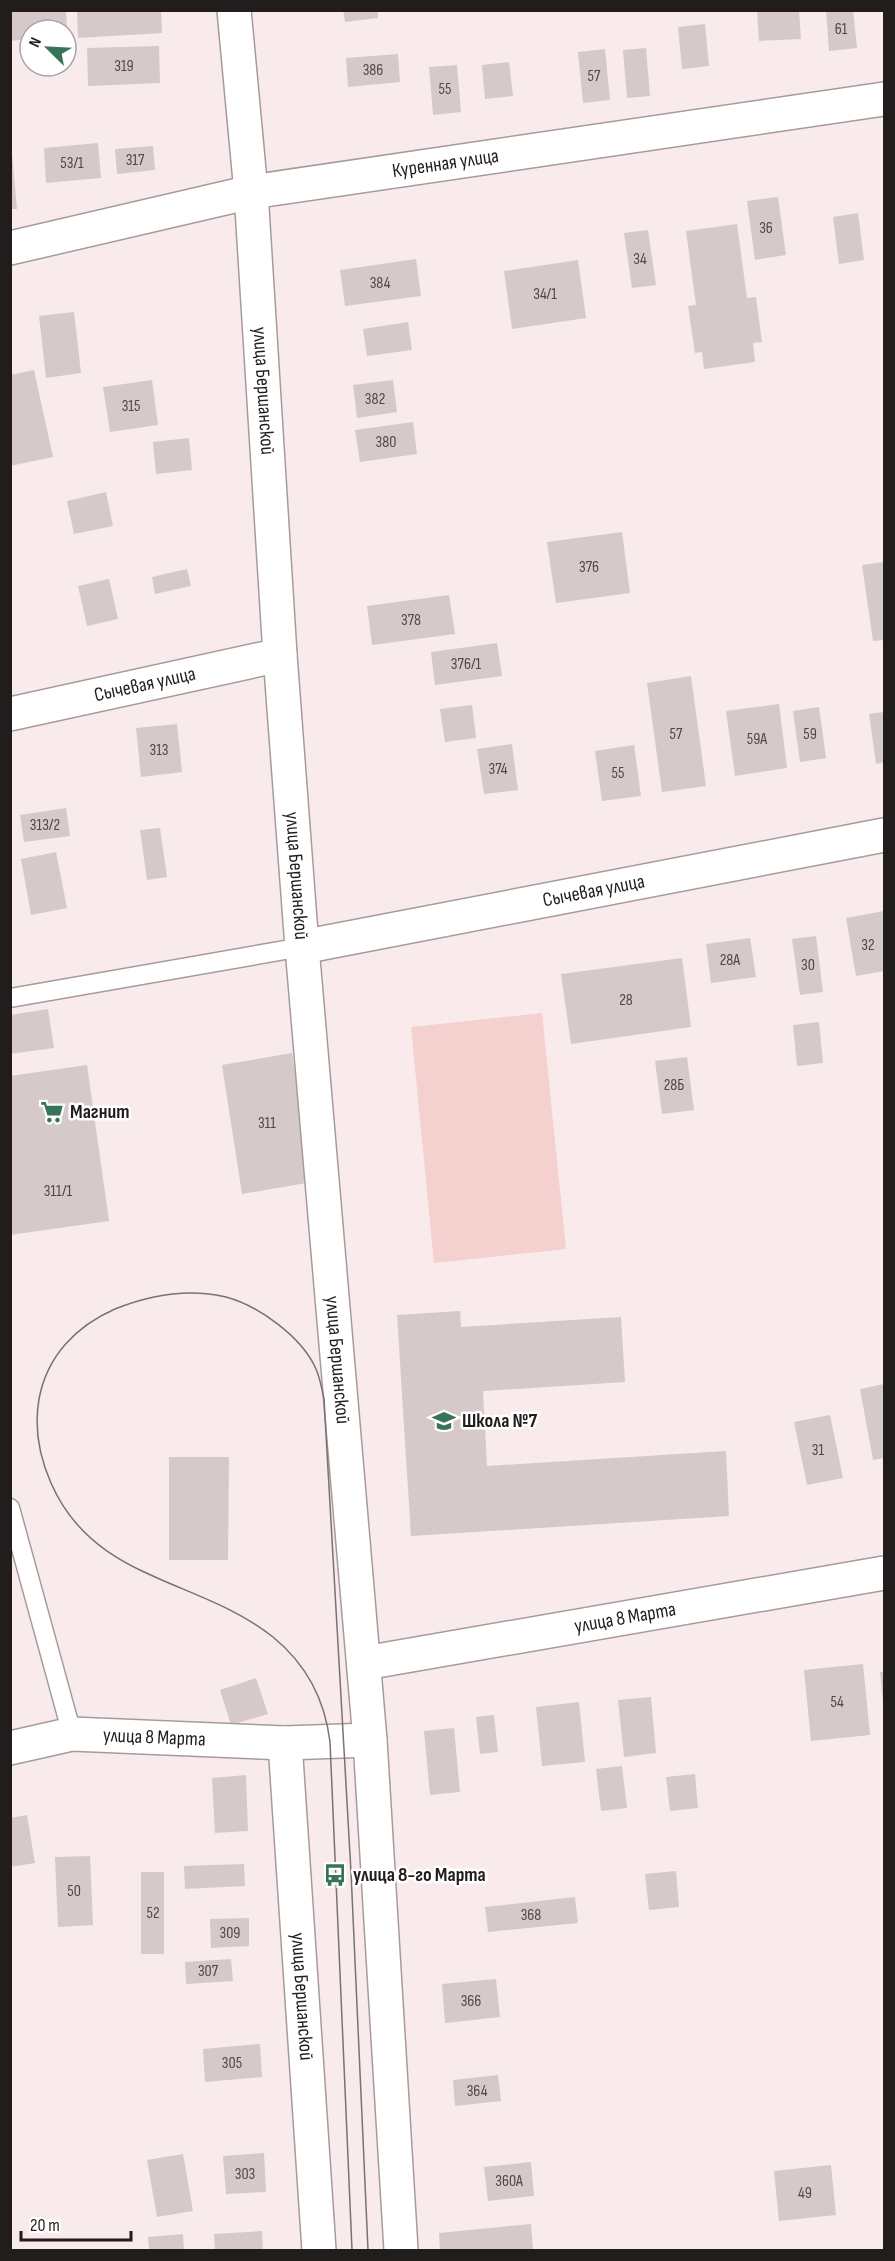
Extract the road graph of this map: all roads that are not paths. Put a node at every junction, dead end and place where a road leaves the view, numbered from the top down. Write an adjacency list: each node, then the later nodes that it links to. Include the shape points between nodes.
1 (234, 10): 3 (street, улица Бершанской)
2 (885, 99): 3 (street, Куренная улица)
3 (251, 192): 4 (street, Куренная улица); 5 (street, улица Бершанской)
4 (10, 248)
5 (280, 654): 6 (street, Сычевая улица); 8 (street, улица Бершанской)
6 (10, 714)
7 (885, 835): 8 (street, Сычевая улица)
8 (302, 947): 9 (lane); 12 (street, улица Бершанской)
9 (10, 998)
10 (10, 1508): 13 (lane)
11 (885, 1573): 12 (street, улица 8 Марта)
12 (365, 1664): 14 (street, улица Бершанской)
13 (72, 1734): 15 (street, улица 8 Марта); 16 (street, улица 8 Марта)
14 (370, 1740): 15 (street, улица 8 Марта); 18 (street, улица Бершанской)
15 (285, 1743): 17 (street, улица Бершанской)
16 (10, 1748)
17 (319, 2250)
18 (400, 2250)

